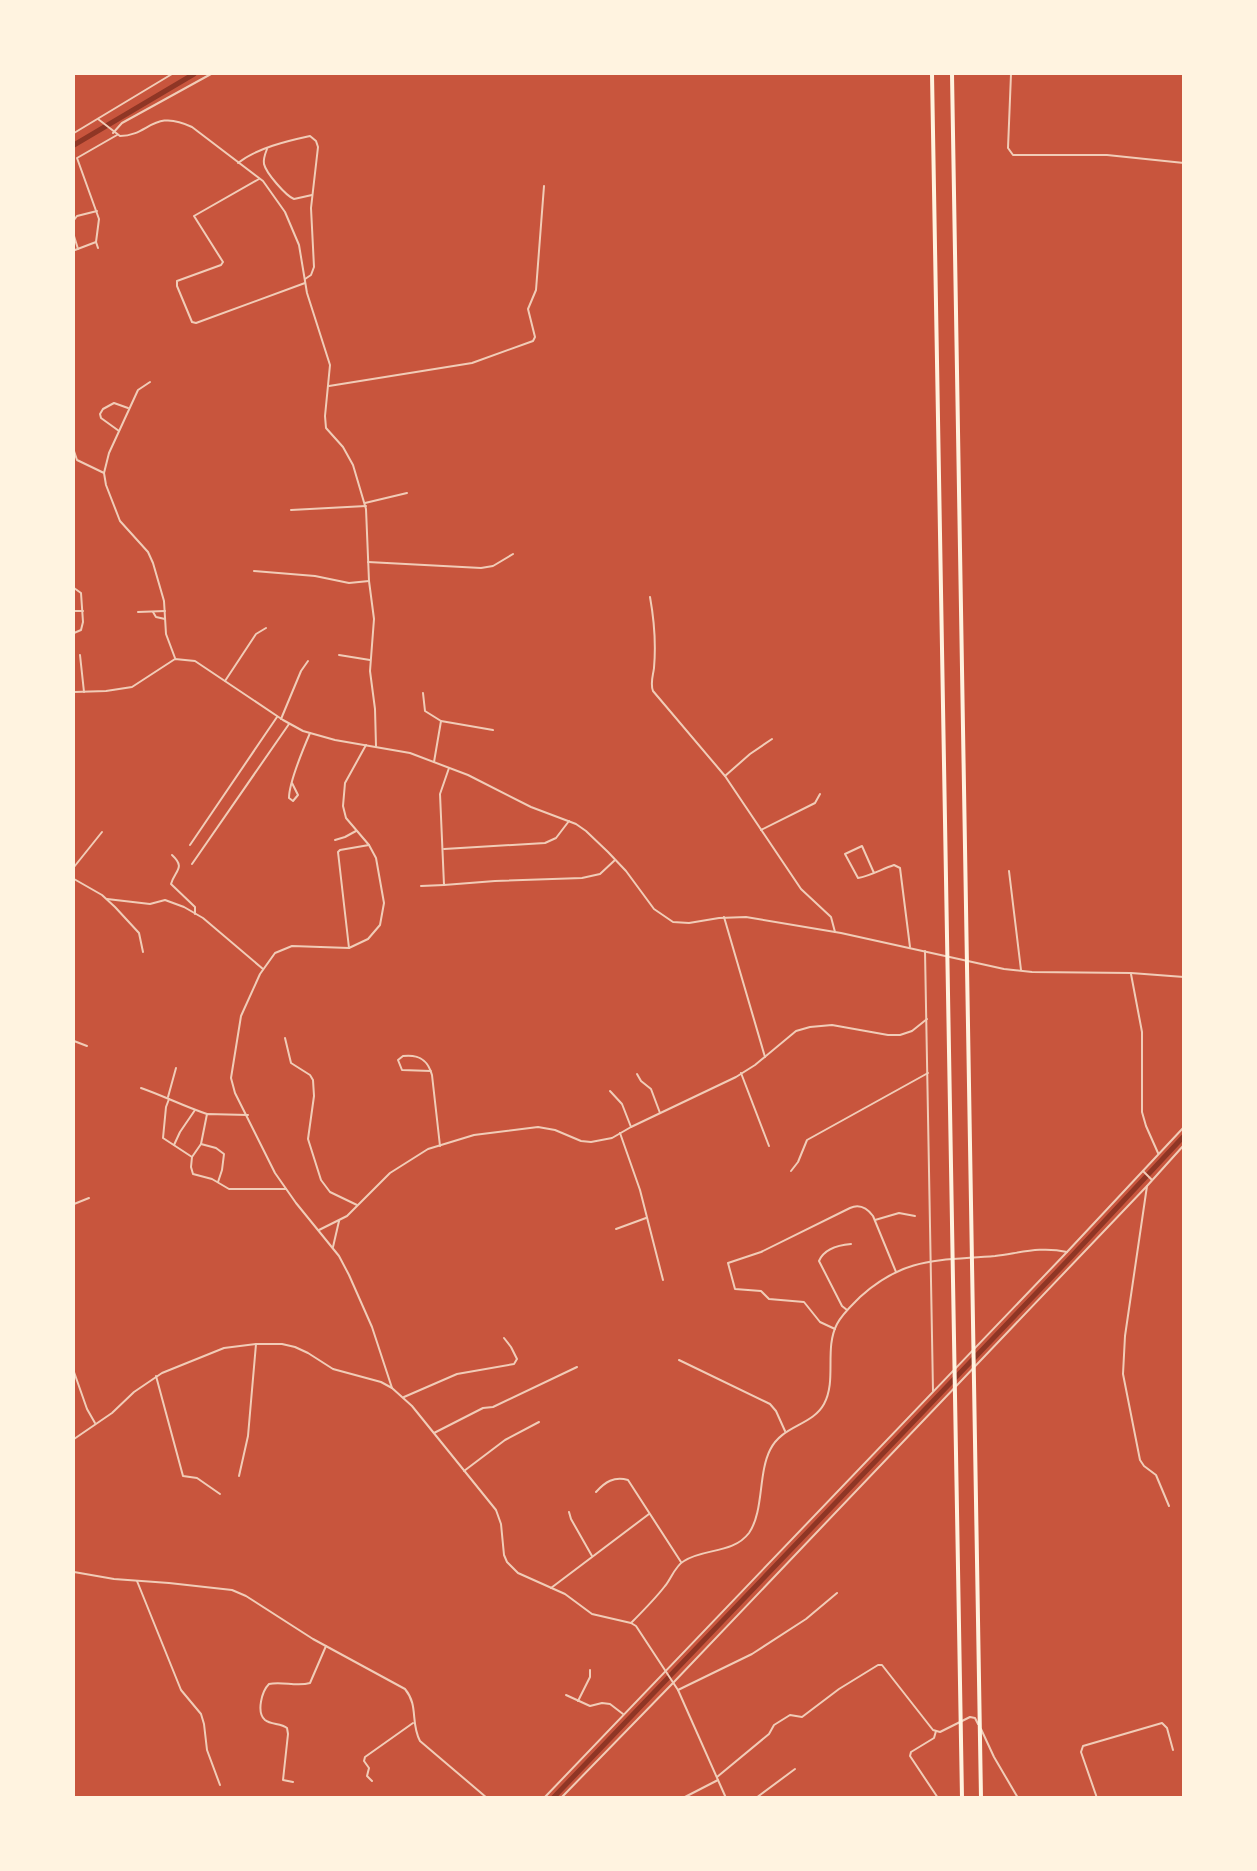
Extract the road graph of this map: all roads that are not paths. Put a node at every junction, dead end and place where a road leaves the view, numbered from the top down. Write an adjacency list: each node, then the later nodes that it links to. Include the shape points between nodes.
1 (172, 74): 6 (street)
2 (210, 74): 8 (street, via 122,123)
3 (932, 74): 198 (highway)
4 (952, 74): 199 (highway)
5 (1011, 74): 12 (street, via 1008,148 1013,155 1107,155)
6 (98, 119): 7 (street); 8 (street)
7 (74, 133)
8 (115, 134): 10 (street); 11 (street, via 129,136 159,121 177,121 192,127)
9 (267, 149): 11 (street); 15 (street, via 266,168 286,194 294,199); 15 (street, via 305,137 314,138 318,147)
10 (75, 159): 16 (street)
11 (238, 162): 13 (street)
12 (1184, 163)
13 (260, 179): 21 (street, via 292,226); 21 (street, via 194,216 223,262 177,281 192,322)
14 (544, 186): 23 (street, via 536,290 528,309 533,341 472,363)
15 (313, 195): 21 (street, via 314,267)
16 (97, 211): 17 (street); 19 (street)
17 (74, 220)
18 (74, 236): 19 (street, via 77,249)
19 (96, 242): 20 (street)
20 (98, 248)
21 (305, 281): 23 (street, via 328,357)
22 (150, 382): 24 (street, via 138,390)
23 (329, 386): 29 (street, via 326,428 353,465)
24 (129, 408): 25 (street); 25 (street, via 114,403 100,414)
25 (119, 431): 27 (street)
26 (74, 451): 27 (street, via 78,460)
27 (104, 472): 39 (street, via 108,494 120,521 153,563)
28 (407, 493): 29 (street)
29 (366, 505): 30 (street); 32 (street)
30 (291, 510)
31 (513, 554): 32 (street, via 481,568)
32 (368, 562): 34 (street)
33 (254, 571): 34 (street, via 348,583)
34 (369, 581): 48 (street, via 374,619)
35 (74, 588): 38 (street, via 81,592)
36 (650, 597): 65 (street, via 653,691)
37 (74, 610): 38 (street)
38 (83, 611): 44 (street, via 83,627)
39 (165, 611): 41 (street); 42 (street)
40 (138, 612): 41 (street)
41 (153, 612): 42 (street)
42 (165, 619): 47 (street)
43 (266, 628): 50 (street, via 256,634)
44 (74, 633)
45 (80, 655): 52 (street)
46 (339, 655): 48 (street)
47 (175, 659): 50 (street, via 195,660); 52 (street, via 132,687)
48 (370, 660): 62 (street)
49 (308, 661): 55 (street)
50 (225, 681): 54 (street)
51 (74, 692): 52 (street)
52 (84, 692)
53 (423, 693): 56 (street, via 425,711)
54 (277, 717): 55 (street); 73 (street)
55 (281, 719): 57 (street)
56 (441, 721): 58 (street); 63 (street)
57 (289, 724): 59 (street); 78 (street)
58 (493, 730)
59 (310, 733): 61 (street); 66 (street)
60 (772, 739): 65 (street)
61 (366, 745): 62 (street); 70 (street, via 347,776 342,799 346,818)
62 (376, 746): 63 (street)
63 (434, 762): 64 (street)
64 (449, 768): 68 (street); 75 (street, via 440,794)
65 (725, 776): 69 (street)
66 (292, 783): 66 (street, via 298,795 293,801 289,795)
67 (820, 794): 69 (street, via 815,803)
68 (568, 821): 75 (street, via 556,838 545,843); 77 (street, via 586,831)
69 (761, 830): 88 (street, via 801,889 831,917)
70 (356, 831): 72 (street); 74 (street)
71 (102, 832): 79 (street)
72 (335, 840)
73 (190, 845)
74 (369, 845): 90 (street, via 379,870 383,914 374,933); 90 (street, via 338,852)
75 (442, 849): 83 (street)
76 (172, 855): 86 (street, via 180,866 171,884 195,907)
77 (615, 860): 83 (street, via 600,874 582,878); 87 (street, via 654,909 667,919 689,923)
78 (192, 864)
79 (74, 867)
80 (1009, 871): 94 (street)
81 (874, 873): 81 (street, via 858,878 845,854 862,846); 89 (street, via 894,865 900,868)
82 (74, 879): 85 (street)
83 (444, 885): 84 (street)
84 (421, 886)
85 (107, 898): 86 (street, via 150,904 165,900); 92 (street, via 135,928)
86 (195, 914): 93 (street)
87 (724, 917): 88 (street); 101 (street)
88 (835, 932): 89 (street)
89 (910, 947): 91 (street)
90 (349, 948): 93 (street, via 285,947)
91 (926, 951): 94 (street); 97 (street)
92 (143, 952)
93 (263, 969): 113 (street, via 241,1016 232,1066 232,1086)
94 (1021, 971): 95 (street)
95 (1131, 973): 96 (street); 122 (street, via 1142,1032 1142,1112)
96 (1184, 977)
97 (927, 1018): 101 (street, via 912,1031 900,1035 842,1026 810,1026 796,1031); 105 (street)
98 (285, 1038): 132 (street, via 291,1063 313,1080 308,1139 321,1180 330,1192)
99 (74, 1041): 100 (street)
100 (87, 1046)
101 (765, 1057): 104 (street)
102 (176, 1068): 109 (street)
103 (431, 1071): 103 (street, via 402,1070 398,1060 403,1056 419,1057); 120 (street)
104 (741, 1073): 111 (street); 121 (street)
105 (927, 1073): 124 (street, via 807,1140); 142 (street)
106 (637, 1074): 111 (street, via 651,1089)
107 (141, 1088): 109 (street)
108 (610, 1091): 114 (street, via 622,1104)
109 (169, 1098): 110 (street); 119 (street, via 162,1134)
110 (195, 1110): 112 (street); 119 (street)
111 (660, 1113): 114 (street)
112 (207, 1114): 113 (street); 117 (street)
113 (248, 1115): 129 (street, via 266,1157)
114 (631, 1127): 116 (street)
115 (1184, 1127): 122 (street)
116 (620, 1134): 120 (street, via 591,1142 538,1126 474,1135); 134 (street)
117 (201, 1144): 123 (street); 127 (street, via 222,1152)
118 (1184, 1145): 126 (street)
119 (174, 1146): 123 (street)
120 (440, 1146): 132 (street, via 419,1153 390,1173)
121 (769, 1146)
122 (1158, 1153): 125 (street)
123 (192, 1157): 127 (street, via 193,1174)
124 (791, 1171)
125 (1143, 1171): 126 (street); 141 (street)
126 (1151, 1179): 128 (street)
127 (218, 1182): 129 (street, via 229,1189)
128 (1147, 1186): 165 (street, via 1123,1374 1140,1460 1156,1475); 178 (street)
129 (286, 1189): 138 (street)
130 (89, 1198): 131 (street)
131 (74, 1204)
132 (357, 1205): 136 (street)
133 (915, 1216): 135 (street, via 899,1213)
134 (646, 1218): 137 (street); 144 (street)
135 (875, 1220): 143 (street); 146 (street, via 868,1209 854,1206 761,1252 728,1263 735,1289 761,1291 770,1299 804,1302 820,1322)
136 (339, 1221): 138 (street); 140 (street)
137 (616, 1229)
138 (319, 1230): 140 (street)
139 (851, 1244): 145 (street, via 837,1246 819,1261)
140 (333, 1247): 153 (street, via 372,1327)
141 (1066, 1252): 142 (street, via 1038,1249); 154 (street)
142 (931, 1260): 143 (street); 154 (street)
143 (896, 1272): 145 (street, via 875,1284)
144 (663, 1280)
145 (847, 1310): 146 (street)
146 (835, 1329): 158 (street, via 825,1402 816,1413)
147 (504, 1338): 155 (street, via 517,1359 514,1364 457,1374)
148 (255, 1344): 152 (street, via 215,1352); 153 (street, via 295,1347 333,1369); 162 (street, via 248,1436)
149 (679, 1360): 158 (street, via 770,1404)
150 (577, 1367): 159 (street)
151 (74, 1372): 157 (street)
152 (156, 1376): 157 (street); 164 (street, via 183,1476 197,1478)
153 (392, 1388): 155 (street)
154 (933, 1391): 177 (street)
155 (404, 1398): 159 (street)
156 (539, 1422): 161 (street, via 505,1440)
157 (95, 1424): 160 (street)
158 (784, 1431): 169 (street, via 766,1459 749,1533 732,1546)
159 (434, 1433): 161 (street)
160 (74, 1439)
161 (464, 1471): 172 (street, via 500,1517 507,1562 518,1573)
162 (239, 1476)
163 (596, 1492): 167 (street, via 605,1483 620,1478 628,1480)
164 (220, 1494)
165 (1169, 1506)
166 (569, 1512): 168 (street)
167 (650, 1513): 168 (street); 169 (street)
168 (592, 1556): 172 (street)
169 (681, 1562): 174 (street)
170 (74, 1572): 171 (street)
171 (137, 1581): 175 (street, via 232,1590); 190 (street, via 180,1690 201,1714 207,1750)
172 (551, 1588): 174 (street, via 592,1614)
173 (837, 1593): 179 (street, via 806,1619 752,1654)
174 (631, 1623): 177 (street)
175 (326, 1646): 183 (street, via 405,1689 414,1706); 189 (street, via 310,1683 276,1682 269,1684 262,1694 262,1718 287,1728 283,1780)
176 (590, 1670): 181 (street)
177 (665, 1671): 178 (street); 182 (street)
178 (673, 1683): 179 (street); 193 (street)
179 (678, 1690): 187 (street)
180 (566, 1695): 181 (street)
181 (578, 1701): 182 (street, via 590,1706 610,1704)
182 (623, 1714): 192 (street)
183 (413, 1723): 188 (street, via 364,1757 369,1768 367,1776); 191 (street, via 427,1748)
184 (936, 1731): 187 (street, via 882,1665 878,1665 802,1717 792,1714 774,1725 770,1734); 197 (street, via 934,1738 910,1756); 200 (street, via 970,1717 976,1719)
185 (1173, 1750): 201 (street, via 1162,1723 1083,1746 1081,1752)
186 (795, 1769): 196 (street)
187 (717, 1779): 194 (street); 195 (street)
188 (372, 1781)
189 (293, 1782)
190 (220, 1785)
191 (487, 1797)
192 (544, 1797)
193 (561, 1797)
194 (683, 1797)
195 (726, 1797)
196 (756, 1797)
197 (938, 1797)
198 (962, 1797)
199 (981, 1797)
200 (1018, 1797)
201 (1097, 1797)

